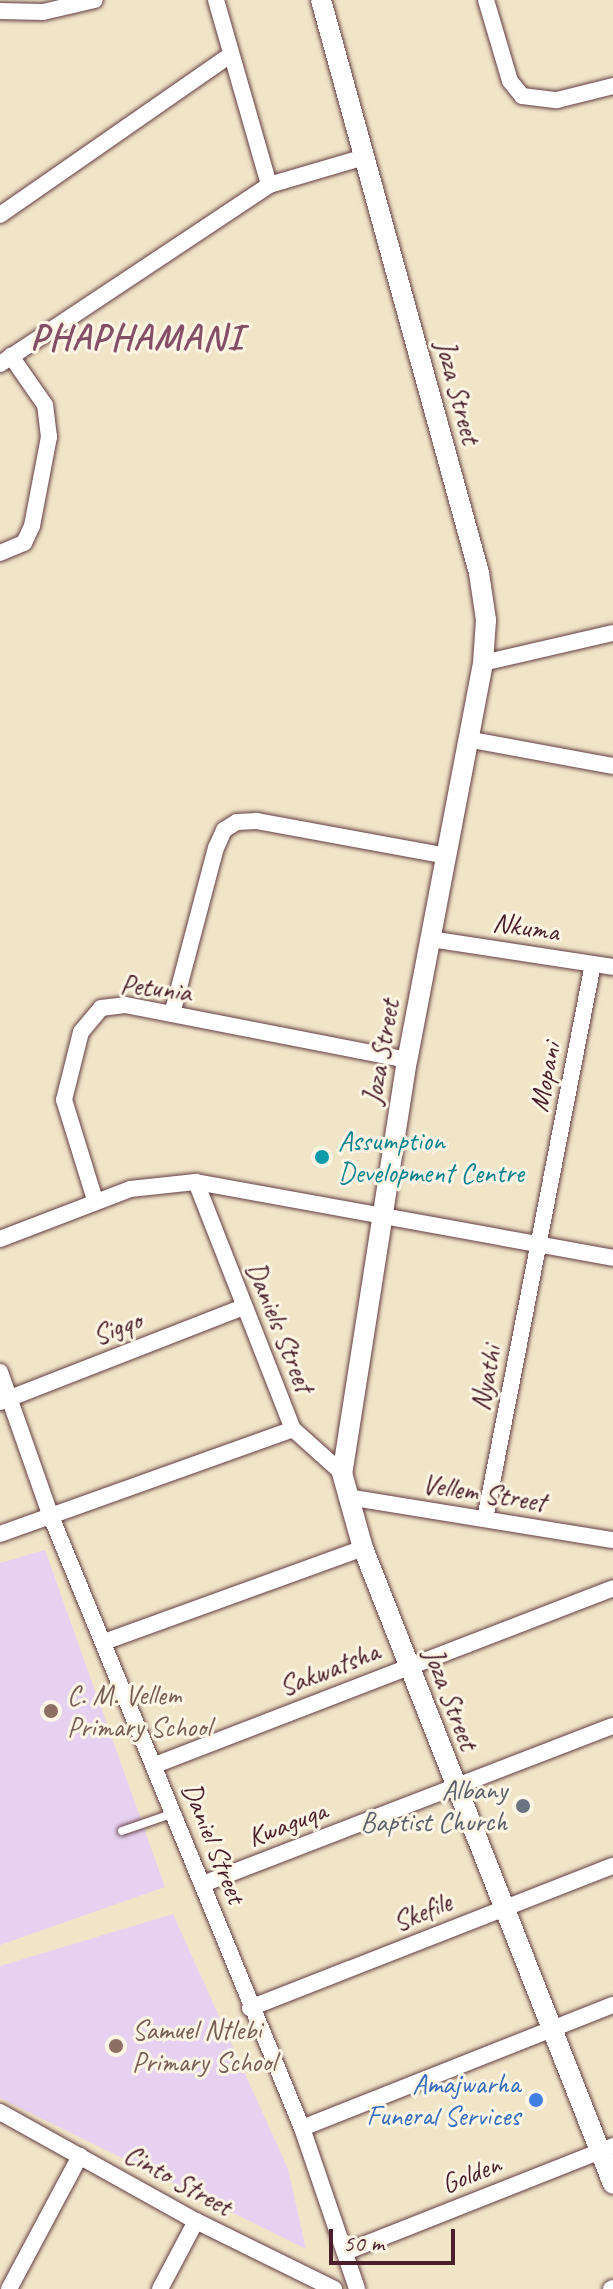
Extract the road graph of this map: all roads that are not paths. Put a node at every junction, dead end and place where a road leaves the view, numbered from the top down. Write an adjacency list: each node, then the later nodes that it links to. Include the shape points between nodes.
1 (95, 0): 5 (street, via 43,12)
2 (216, 0): 6 (street)
3 (321, 0): 8 (street, Joza Street)
4 (486, 0): 7 (street, via 510,81 522,96 557,100)
5 (0, 11)
6 (230, 55): 9 (street); 10 (street)
7 (613, 86)
8 (365, 157): 9 (street); 14 (street, Joza Street, via 479,573 486,620)
9 (269, 185): 11 (street)
10 (0, 215)
11 (6, 360): 12 (street, via 45,405 49,437 32,526 24,543)
12 (0, 553)
13 (613, 633): 14 (street)
14 (483, 663): 15 (street, Joza Street)
15 (467, 739): 16 (street); 17 (street, Joza Street)
16 (613, 766)
17 (447, 856): 18 (street, Joza Street); 21 (street, via 257,821 237,822 224,830 216,848)
18 (431, 939): 19 (street, Nkuma); 22 (street, Joza Street)
19 (593, 964): 20 (street, Nkuma); 27 (street, Mopani)
20 (613, 967)
21 (172, 1014): 22 (street, Petunia); 24 (street, Petunia, via 125,1005 101,1008 81,1032 64,1100)
22 (407, 1060): 25 (street, Joza Street)
23 (196, 1182): 24 (street, via 161,1183); 25 (street); 29 (street, Daniels Street)
24 (95, 1200): 26 (street)
25 (381, 1216): 27 (street); 33 (street, Joza Street)
26 (0, 1239)
27 (538, 1246): 28 (street); 36 (street, Nyathi)
28 (613, 1258)
29 (244, 1307): 31 (street, Sigqo); 32 (street, Daniels Street)
30 (0, 1372): 31 (street, Daniel Street)
31 (5, 1400): 35 (street, Daniel Street)
32 (293, 1429): 33 (street, Daniels Street); 35 (street)
33 (342, 1473): 34 (street, Joza Street)
34 (347, 1497): 36 (street, Vellem Street); 39 (street, Joza Street)
35 (50, 1514): 37 (street); 41 (street, Daniel Street)
36 (485, 1519): 38 (street, Vellem Street)
37 (0, 1534)
38 (613, 1539)
39 (363, 1548): 41 (street); 42 (street, Joza Street)
40 (613, 1588): 42 (street, Sakwatsha)
41 (104, 1642): 44 (street, Daniel Street)
42 (408, 1665): 44 (street, Sakwatsha); 45 (street, Joza Street)
43 (613, 1726): 45 (street, Kwaguqa)
44 (155, 1765): 46 (street, Daniel Street)
45 (456, 1788): 49 (street, Kwaguqa); 50 (street, Joza Street)
46 (174, 1812): 47 (lane); 49 (street, Daniel Street)
47 (122, 1831)
48 (613, 1866): 50 (street, Skefile)
49 (203, 1884): 52 (street, Daniel Street)
50 (505, 1907): 52 (street, Skefile); 53 (street, Joza Street)
51 (613, 2005): 53 (street)
52 (250, 2008): 55 (street, Daniel Street)
53 (554, 2028): 55 (street); 56 (street, Joza Street)
54 (0, 2112): 57 (street, Cinto Street)
55 (302, 2128): 60 (street, Daniel Street)
56 (606, 2148): 58 (street, Joza Street); 60 (street, Golden)
57 (80, 2156): 59 (street, Cinto Street); 62 (street)
58 (613, 2184)
59 (196, 2221): 61 (street, Cinto Street); 63 (street)
60 (348, 2251): 65 (street, Daniel Street)
61 (309, 2285): 64 (street, Cinto Street)
62 (9, 2289)
63 (160, 2289)
64 (334, 2289)
65 (357, 2289)

